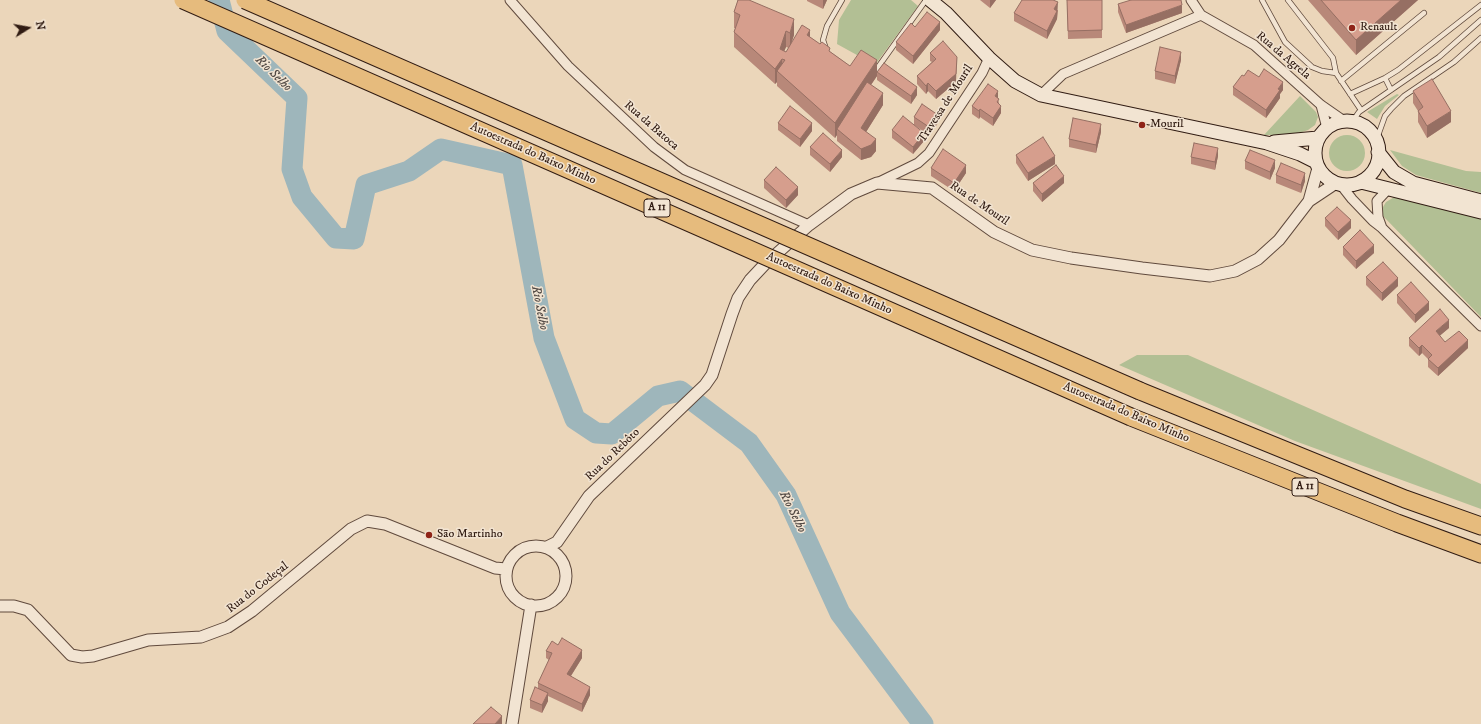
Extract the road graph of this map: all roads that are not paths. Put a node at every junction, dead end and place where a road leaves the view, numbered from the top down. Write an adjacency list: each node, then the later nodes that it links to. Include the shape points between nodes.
1 (184, 0): 45 (highway, Autoestrada do Baixo Minho / A 11, bridge, via 1131,417)
2 (245, 0): 43 (highway, Autoestrada do Baixo Minho / A 11, bridge, via 1140,391)
3 (510, 0): 39 (street, Rua da Batoca, via 568,66 654,147 685,170)
4 (842, 0): 15 (lane, via 827,26 823,40)
5 (926, 0): 17 (lane, via 876,70)
6 (930, 0): 16 (main road)
7 (1190, 0): 12 (street, Rua da Agrela)
8 (1262, 0): 18 (lane, via 1285,42 1312,67)
9 (1288, 0): 18 (lane, via 1333,58)
10 (1481, 5): 19 (lane)
11 (1424, 13): 20 (lane)
12 (1201, 16): 23 (street, via 1063,74); 24 (street, Rua da Agrela, via 1254,45)
13 (1481, 20): 21 (lane, via 1439,57)
14 (1481, 38): 30 (lane, via 1454,62 1404,96 1390,109 1385,116)
15 (828, 54)
16 (989, 58): 23 (main road, via 1015,81); 33 (street, Travessa de Mouril, via 930,153)
17 (864, 62)
18 (1336, 73): 20 (lane)
19 (1385, 78): 21 (lane); 22 (lane)
20 (1341, 81): 22 (lane)
21 (1391, 90): 25 (lane)
22 (1350, 94): 25 (lane)
23 (1041, 95): 29 (main road)
24 (1321, 105): 26 (street, Rua da Agrela); 27 (street)
25 (1361, 110): 26 (lane)
26 (1348, 121): 27 (main road); 30 (main road, via 1366,128)
27 (1327, 128): 28 (main road)
28 (1318, 138): 29 (main road); 31 (main road, via 1315,150)
29 (1267, 143): 31 (main road, via 1300,154)
30 (1377, 147): 32 (main road, via 1377,164); 37 (main road, via 1394,172 1408,180)
31 (1317, 165): 34 (main road, via 1326,178); 36 (street, Rua de Mouril)
32 (1361, 182): 34 (main road, via 1351,185); 35 (main road)
33 (878, 183): 36 (street, Rua de Mouril, via 932,188 994,232 1032,250 1134,267 1210,276 1235,272 1258,259 1279,240); 39 (street, Rua de Mouril, via 851,194)
34 (1338, 184): 36 (street, Rua de Mouril); 40 (street)
35 (1389, 188): 38 (main road); 40 (street, via 1378,202 1378,217)
36 (1309, 201)
37 (1481, 202)
38 (1481, 212)
39 (809, 225): 42 (street, Rua de Mouril, via 765,264 738,298 717,364)
40 (1382, 228): 41 (street)
41 (1481, 326)
42 (705, 385): 44 (street, Rua do Rebôto, via 589,496 557,542)
43 (1481, 526)
44 (547, 547): 46 (street, via 536,545 522,549 510,560); 47 (street, via 561,558 565,584 552,601 539,606)
45 (1481, 554)
46 (506, 569): 47 (street, via 508,588 521,602); 48 (street, Rua do Codeçal, via 495,568 385,524 367,521 351,529 252,611 228,627 201,636 148,640 82,657 71,655 28,610)
47 (530, 605): 49 (street)
48 (0, 606)
49 (512, 724)

